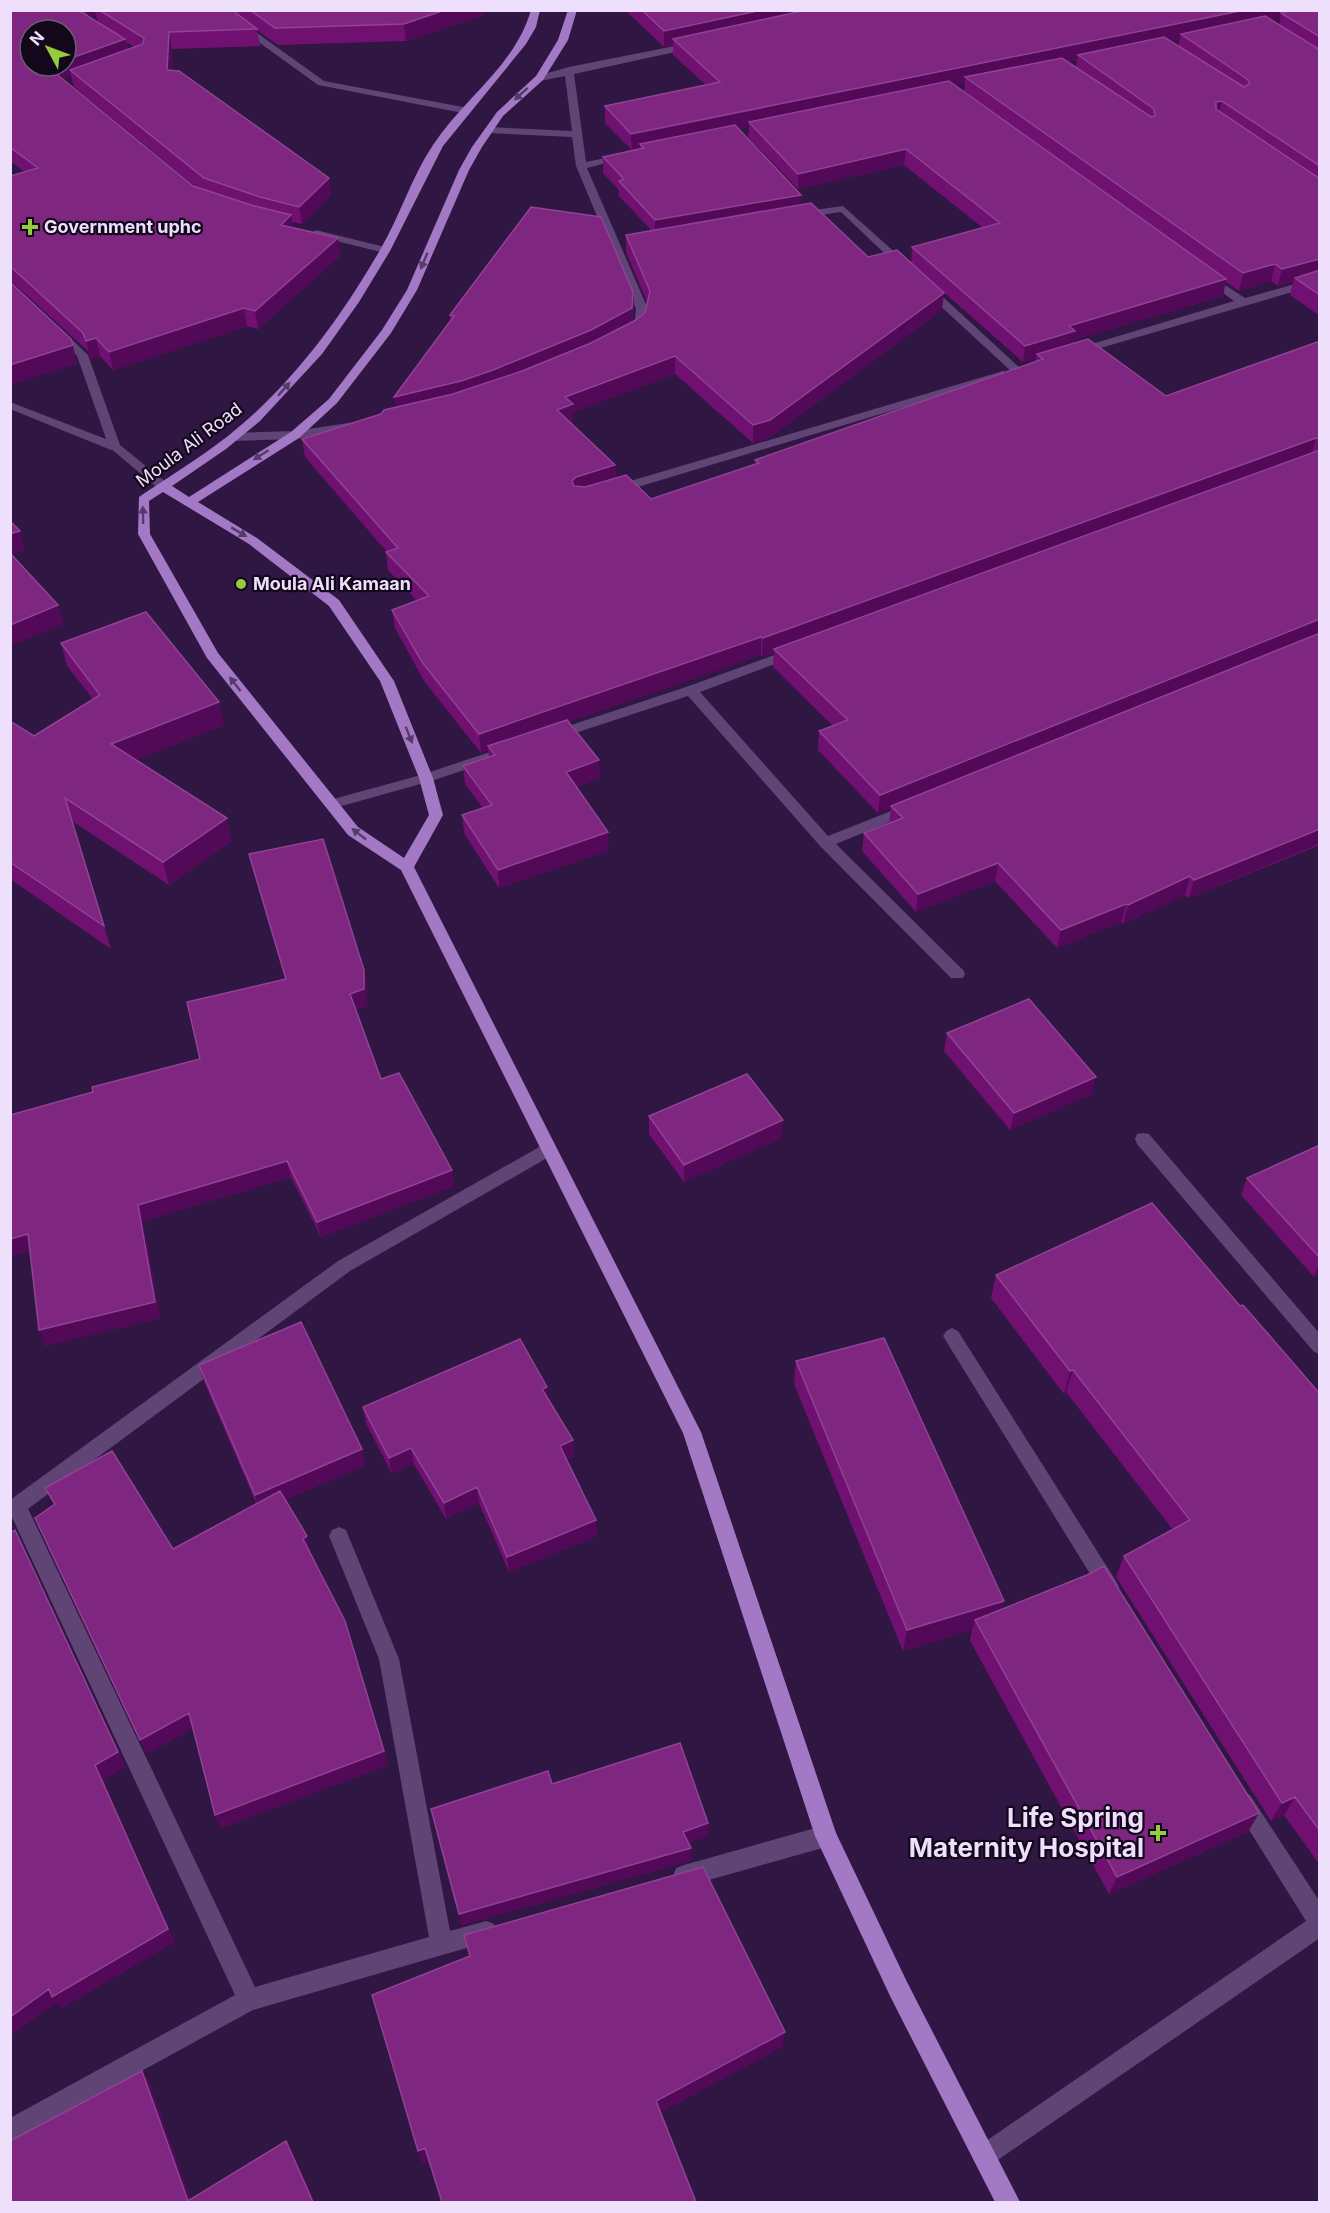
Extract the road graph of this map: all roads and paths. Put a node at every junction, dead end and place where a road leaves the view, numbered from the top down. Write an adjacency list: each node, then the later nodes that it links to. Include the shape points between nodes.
1 (218, 10): 7 (street, via 321,82)
2 (536, 10): 7 (main road, Moula Ali Road, via 527,39)
3 (573, 10): 6 (main road, via 563,40)
4 (708, 43): 5 (street)
5 (569, 70): 6 (street); 9 (street)
6 (540, 78): 8 (main road, one-way to 8, via 500,114)
7 (463, 110): 14 (main road, Moula Ali Road, via 424,169)
8 (489, 130): 9 (street); 23 (main road, one-way to 23, via 464,170 412,290 387,331 333,401)
9 (575, 134): 11 (street)
10 (637, 155): 11 (street)
11 (581, 166): 19 (street, via 621,247 642,309 639,328)
12 (788, 216): 27 (street, via 807,208 843,209 1021,369)
13 (304, 231): 14 (street)
14 (385, 250): 24 (main road, Moula Ali Road, one-way to 14, via 312,358)
15 (1194, 267): 17 (street)
16 (1320, 280): 17 (street)
17 (1243, 302): 20 (street)
18 (50, 324): 25 (street, via 82,355)
19 (619, 343)
20 (1061, 357)
21 (10, 405): 25 (street)
22 (364, 424): 23 (street)
23 (294, 435): 24 (street); 28 (main road, one-way to 28)
24 (234, 437): 26 (main road, Moula Ali Road)
25 (115, 447): 26 (street)
26 (163, 486): 28 (main road); 33 (main road, Moula Ali Road, one-way to 26, via 212,655 144,534 143,500)
27 (604, 493)
28 (189, 502): 31 (main road, one-way to 31, via 253,540 334,603 387,681)
29 (802, 649): 30 (street)
30 (692, 690): 31 (street); 34 (street)
31 (426, 778): 33 (street); 35 (main road, via 436,815)
32 (925, 802): 34 (street)
33 (331, 804): 35 (main road, Moula Ali Road, one-way to 33, via 353,831)
34 (826, 843): 36 (street)
35 (407, 867): 38 (main road)
36 (957, 974)
37 (1143, 1139): 40 (street)
38 (548, 1149): 41 (street, via 344,1266); 45 (main road, via 692,1432)
39 (952, 1336): 43 (street)
40 (1320, 1347)
41 (14, 1508): 50 (street)
42 (339, 1536): 49 (street, via 389,1659)
43 (1117, 1599)
44 (1231, 1781): 47 (street)
45 (826, 1836): 46 (street); 52 (main road)
46 (668, 1881)
47 (1320, 1923): 52 (street)
48 (509, 1926): 49 (street)
49 (441, 1945): 50 (street)
50 (249, 2000): 51 (street)
51 (10, 2131)
52 (984, 2156): 53 (main road)
53 (1008, 2202)

